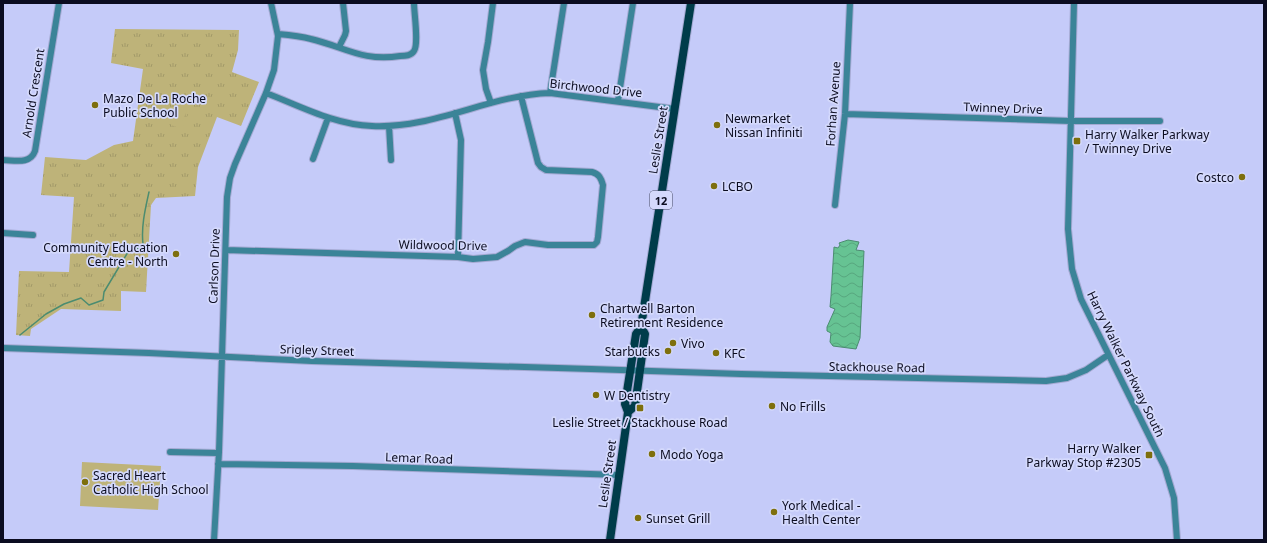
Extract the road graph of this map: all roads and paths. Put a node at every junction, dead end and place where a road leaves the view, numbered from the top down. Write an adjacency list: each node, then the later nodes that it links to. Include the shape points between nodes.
1 (59, 3): 26 (street, Arnold Crescent, via 35,151 30,159 24,161)
2 (271, 3): 11 (street, Carlson Drive)
3 (343, 3): 12 (street, via 346,31)
4 (414, 3): 12 (street, via 417,43 412,54 380,58 362,56)
5 (493, 3): 17 (street, via 483,70)
6 (564, 3): 14 (street)
7 (633, 3): 16 (street)
8 (691, 3): 18 (main road, Leslie Street / 12)
9 (850, 3): 20 (street, Forhan Avenue)
10 (1074, 3): 22 (street, Harry Walker Parkway South)
11 (278, 34): 12 (street); 13 (street, Carlson Drive, via 274,70)
12 (339, 47)
13 (266, 92): 21 (street); 31 (street, Carlson Drive, via 230,178)
14 (550, 93): 15 (street, Birchwood Drive); 16 (street, Birchwood Drive)
15 (521, 96): 17 (street, Birchwood Drive); 32 (street, Wildwood Drive, via 541,167 546,170 592,172 601,177 603,185 597,242 594,245 548,245 525,242 497,257)
16 (618, 102): 18 (street, Birchwood Drive)
17 (491, 103): 19 (street, Birchwood Drive)
18 (675, 109): 36 (main road, Leslie Street / 12, via 642,327 645,334)
19 (455, 113): 24 (street, via 425,121); 32 (street, via 461,140)
20 (845, 114): 22 (street, Twinney Drive); 28 (street, Forhan Avenue)
21 (328, 118): 24 (street, via 351,124); 25 (street)
22 (1071, 120): 23 (street, Twinney Drive); 34 (street, Harry Walker Parkway South, via 1068,229 1072,268 1081,299)
23 (1160, 121)
24 (389, 126): 27 (street)
25 (314, 159)
26 (3, 160)
27 (391, 160)
28 (835, 205)
29 (3, 233): 30 (street)
30 (34, 235)
31 (226, 250): 32 (street, Wildwood Drive); 35 (street, Carlson Drive)
32 (458, 257)
33 (3, 348): 35 (street, Srigley Street)
34 (1108, 355): 36 (street, Stackhouse Road, via 1086,370 1067,378 1046,382); 43 (street, Harry Walker Parkway South, via 1165,468 1174,498)
35 (222, 356): 36 (street, Srigley Street); 38 (street, Carlson Drive)
36 (634, 371): 40 (main road, Leslie Street / 12, via 635,406 628,412)
37 (170, 452): 38 (street)
38 (218, 453): 39 (street, Carlson Drive)
39 (218, 464): 40 (street, Lemar Road); 41 (street, Carlson Drive)
40 (620, 475): 42 (main road, Leslie Street / 12)
41 (214, 540)
42 (610, 540)
43 (1177, 540)

